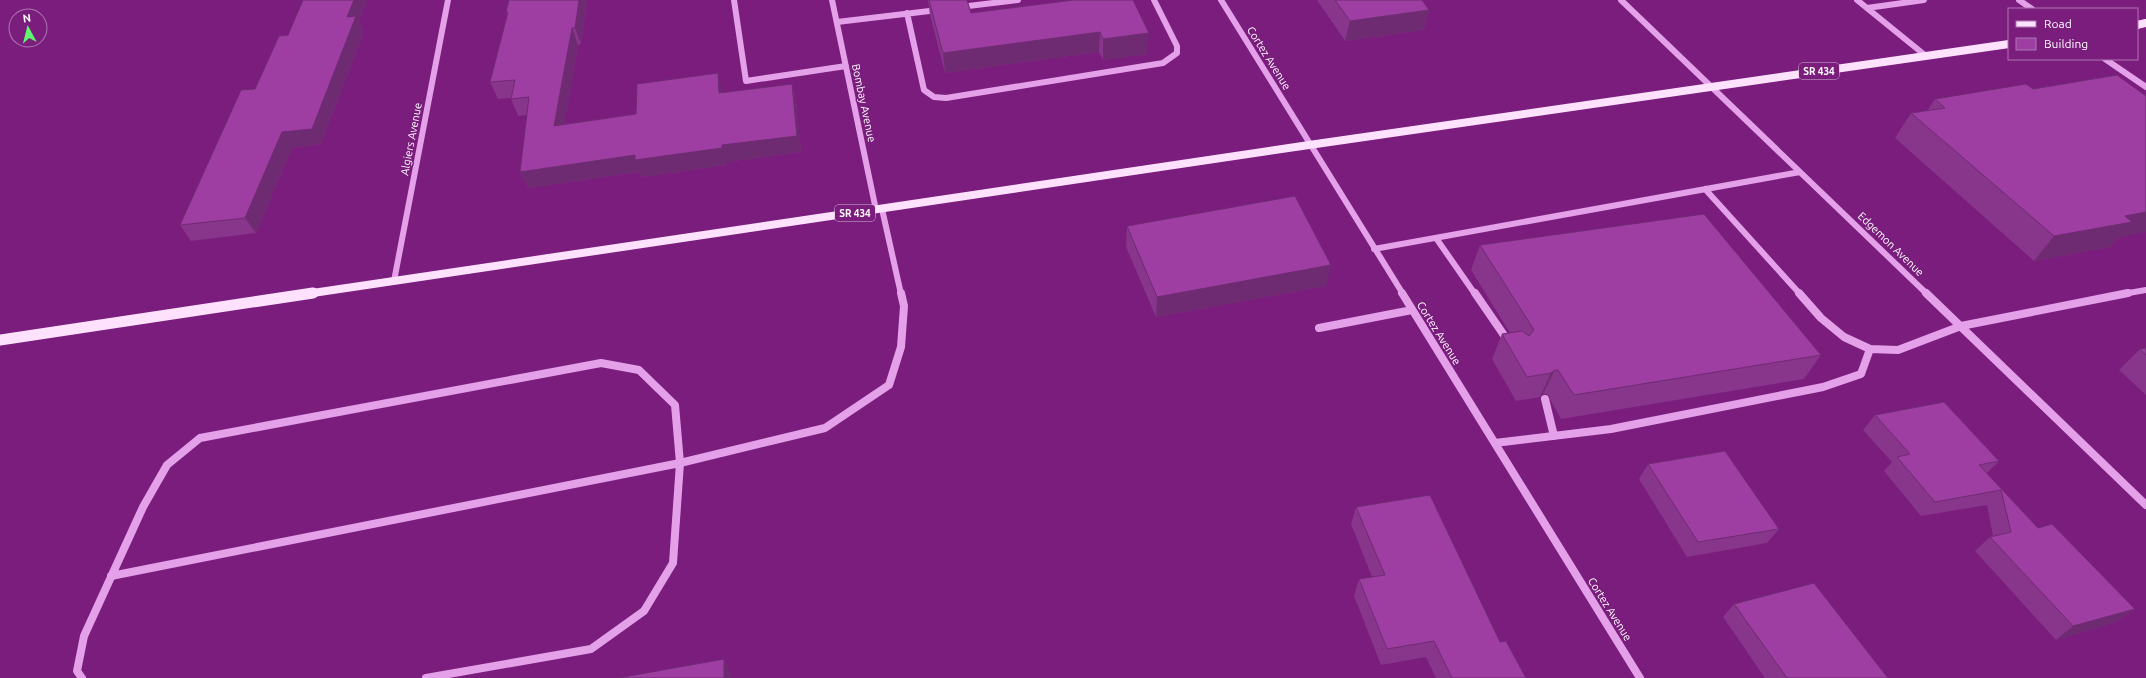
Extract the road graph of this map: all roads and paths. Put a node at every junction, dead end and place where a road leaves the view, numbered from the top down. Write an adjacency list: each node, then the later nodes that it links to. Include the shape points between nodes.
1 (448, 0): 29 (street, Algiers Avenue)
2 (734, 0): 20 (street, via 746,81)
3 (832, 0): 16 (street, Bombay Avenue)
4 (1018, 0): 11 (street)
5 (1154, 0): 15 (street, via 1177,46 1177,54 1163,63 946,98 934,97 924,90)
6 (1220, 0): 23 (street, Cortez Avenue)
7 (1621, 0): 21 (street, Edgemon Avenue)
8 (1857, 0): 12 (street)
9 (1924, 0): 12 (street)
10 (2019, 0): 13 (street)
11 (952, 8)
12 (1867, 8): 18 (street)
13 (2031, 8)
14 (944, 9): 15 (street)
15 (907, 13): 16 (street)
16 (836, 22): 20 (street, Bombay Avenue)
17 (2008, 44): 18 (main road, SR 434)
18 (1926, 56): 21 (main road, SR 434)
19 (2106, 60): 22 (street)
20 (846, 66): 26 (street, Bombay Avenue)
21 (1711, 87): 23 (main road, SR 434); 24 (street, Edgemon Avenue)
22 (2146, 87)
23 (1309, 144): 26 (main road, SR 434); 28 (street, Cortez Avenue)
24 (1800, 172): 25 (street); 32 (street, Edgemon Avenue)
25 (1705, 189): 27 (street); 36 (street, via 1821,318 1844,337)
26 (879, 209): 29 (main road, SR 434); 40 (street, Bombay Avenue, via 904,306 901,347 889,385 826,428)
27 (1436, 238): 28 (street); 35 (street)
28 (1374, 249): 31 (street, Cortez Avenue)
29 (394, 281): 34 (main road, SR 434)
30 (2146, 290): 32 (street)
31 (1412, 310): 33 (street); 39 (street, Cortez Avenue)
32 (1961, 326): 36 (street, via 1898,350); 41 (street, Edgemon Avenue)
33 (1319, 328)
34 (0, 340)
35 (1513, 348)
36 (1870, 349): 38 (street, via 1860,374 1823,387 1611,429)
37 (1545, 399): 38 (street)
38 (1554, 436): 39 (street)
39 (1495, 443): 45 (street, Cortez Avenue)
40 (680, 463): 42 (street, Bombay Avenue); 42 (street, via 675,405 639,370 601,364 200,438 167,465 143,507); 44 (street, via 673,563 644,611 591,649)
41 (2146, 505)
42 (111, 576): 43 (street, via 84,636 76,671)
43 (82, 678)
44 (426, 678)
45 (1640, 678)

